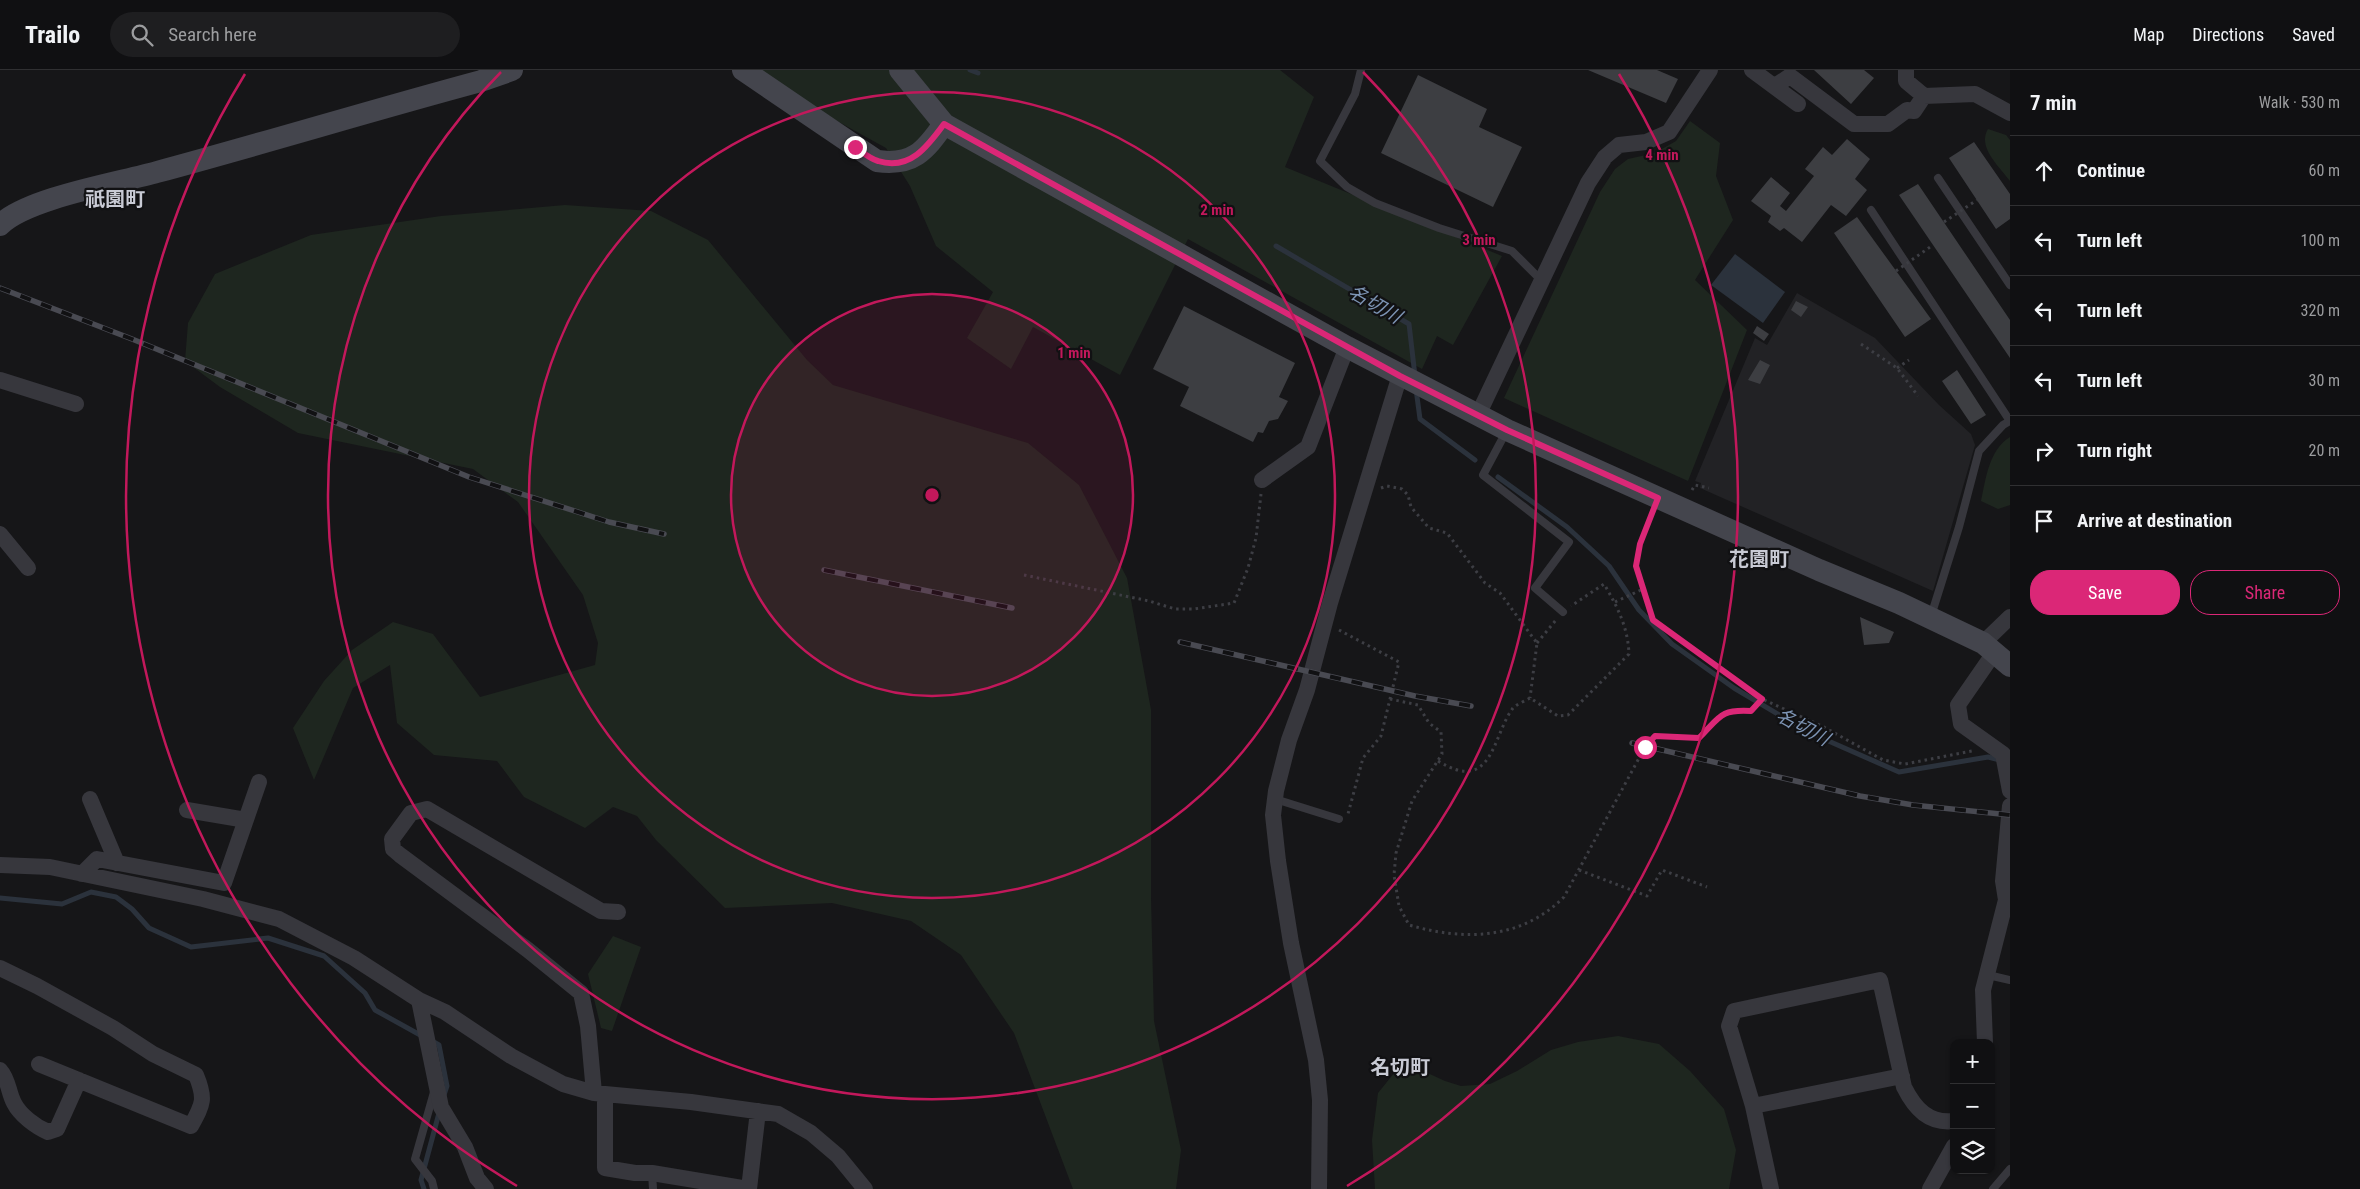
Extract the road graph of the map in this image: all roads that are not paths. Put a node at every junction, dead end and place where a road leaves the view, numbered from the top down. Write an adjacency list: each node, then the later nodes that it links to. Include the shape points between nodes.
1 (512, 70): 15 (street, via 61,196 15,214)
2 (743, 70): 12 (street, via 877,161 894,164 913,158 926,149)
3 (900, 70): 12 (street)
4 (1361, 70): 16 (lane, via 1355,94 1320,161 1347,187 1375,203 1512,251)
5 (1710, 70): 16 (street, via 1669,132 1646,142 1619,145 1605,157 1588,183)
6 (1752, 70): 8 (street)
7 (1906, 70): 9 (street, via 1906,82)
8 (1775, 86): 9 (street, via 1790,76 1854,124 1888,124 1907,110 1914,111); 10 (street)
9 (1924, 96): 11 (street, via 1974,94)
10 (1798, 104)
11 (2010, 113)
12 (944, 124): 18 (street)
13 (1938, 178): 17 (lane)
14 (1871, 210): 23 (lane)
15 (0, 225)
16 (1541, 280): 22 (street)
17 (2010, 285)
18 (1347, 347): 19 (street); 25 (street, via 1308,447)
19 (1402, 376): 22 (street); 34 (street, via 1289,740)
20 (0, 380): 21 (street)
21 (76, 404)
22 (1478, 415): 24 (street)
23 (2010, 421): 30 (lane, via 1978,451 1959,527)
24 (1507, 430): 28 (lane, via 1483,475 1569,542 1535,588); 30 (street)
25 (1262, 480)
26 (0, 534): 27 (street)
27 (28, 568)
28 (1562, 612)
29 (2010, 617): 31 (street)
30 (1930, 618): 31 (street)
31 (1996, 654): 33 (street, via 1958,705 1961,724 1998,750)
32 (260, 782): 39 (street)
33 (2010, 791)
34 (1275, 799): 38 (lane); 65 (street, via 1273,815 1285,909 1316,1060 1320,1100)
35 (90, 800): 40 (street)
36 (2010, 806): 45 (street, via 2004,881 2006,900)
37 (187, 810): 39 (street)
38 (1338, 819)
39 (246, 820): 40 (street, via 224,883)
40 (117, 863): 42 (street, via 97,859)
41 (0, 865): 42 (street)
42 (82, 874): 47 (street, via 203,898 279,919 354,958)
43 (618, 912): 54 (street, via 601,911 427,809 411,813 392,839 393,848 400,855 581,993)
44 (0, 968): 52 (street, via 196,1076 204,1093 191,1126)
45 (1988, 976): 46 (lane); 48 (street, via 1983,990)
46 (2010, 980)
47 (419, 1000): 53 (street); 54 (street, via 445,1012 511,1056 563,1084)
48 (1985, 1039)
49 (39, 1064): 52 (street)
50 (0, 1070): 52 (street, via 6,1077 14,1104 36,1126 48,1132 57,1129)
51 (1902, 1076): 55 (street); 55 (street, via 1880,980 1734,1011 1729,1026); 57 (street, via 1910,1100 1928,1118)
52 (79, 1080)
53 (437, 1084): 61 (lane, via 415,1159); 62 (street, via 441,1107 477,1178)
54 (600, 1093): 56 (street); 60 (street, via 605,1168 635,1173)
55 (1754, 1106): 66 (street)
56 (758, 1111): 63 (street); 64 (street, via 778,1114 811,1133 838,1156)
57 (1950, 1121)
58 (1950, 1153): 67 (street)
59 (2010, 1169): 68 (lane)
60 (652, 1181): 63 (street)
61 (434, 1189)
62 (486, 1189)
63 (748, 1189)
64 (865, 1189)
65 (1318, 1189)
66 (1771, 1189)
67 (1930, 1189)
68 (1993, 1189)

